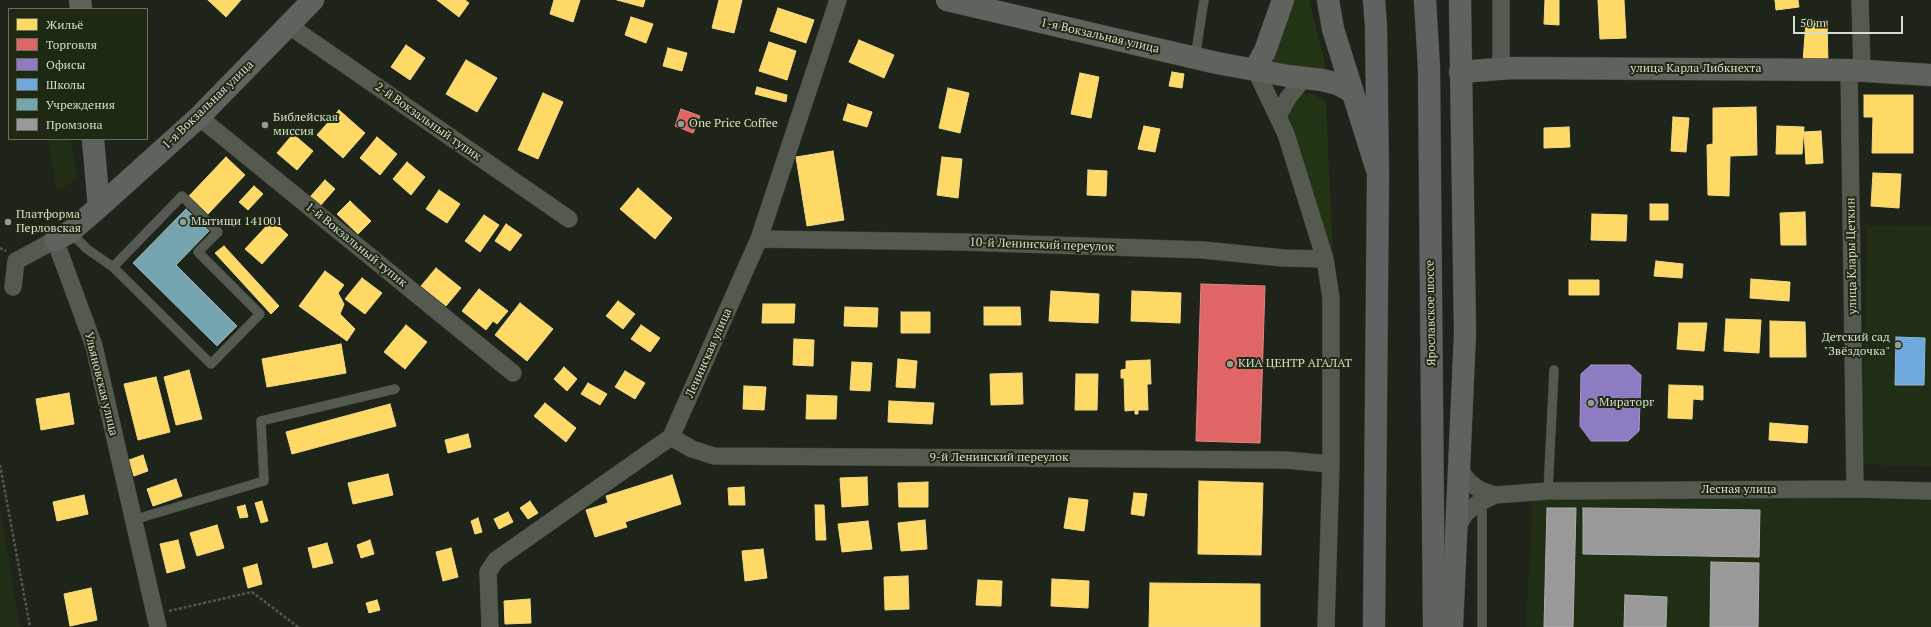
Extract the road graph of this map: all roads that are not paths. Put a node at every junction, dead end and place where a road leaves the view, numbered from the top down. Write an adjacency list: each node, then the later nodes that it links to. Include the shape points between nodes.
1 (313, 0): 12 (street, 1-я Вокзальная улица)
2 (838, 0): 28 (street, Ленинская улица)
3 (947, 0): 13 (street, 1-я Вокзальная улица)
4 (1204, 0): 13 (lane)
5 (1283, 0): 14 (street, via 1265,51)
6 (1328, 0): 20 (street, via 1332,29)
7 (1374, 0): 24 (highway)
8 (1425, 0): 48 (highway, Ярославское шоссе, via 1429,68)
9 (1460, 0): 17 (street)
10 (1501, 0): 15 (street)
11 (1860, 0): 16 (street, улица Клары Цеткин)
12 (288, 25): 22 (street, 1-я Вокзальная улица); 26 (street, 2-й Вокзальный тупик)
13 (1195, 58): 14 (street, 1-я Вокзальная улица)
14 (1255, 69): 19 (street, 1-я Вокзальная улица); 21 (street)
15 (1501, 69): 16 (street, улица Карла Либкнехта); 17 (street, улица Карла Либкнехта)
16 (1856, 71): 18 (street, улица Карла Либкнехта); 38 (street, улица Клары Цеткин)
17 (1460, 72): 37 (street, via 1465,333)
18 (1931, 75)
19 (1304, 78): 20 (street, 1-я Вокзальная улица, via 1338,84); 21 (street)
20 (1352, 92): 24 (street)
21 (1278, 116): 29 (street)
22 (199, 117): 25 (street, 1-я Вокзальная улица); 33 (street, 1-й Вокзальный тупик)
23 (93, 140): 25 (street)
24 (1378, 176): 47 (highway)
25 (99, 207): 27 (street)
26 (569, 219)
27 (62, 236): 30 (lane, via 87,249); 31 (street, via 16,261); 42 (street, Ульяновская улица, via 94,346)
28 (759, 239): 29 (street, 10-й Ленинский переулок, via 963,242 1203,250 1283,258); 35 (street, Ленинская улица)
29 (1325, 259): 36 (street, via 1331,298)
30 (112, 267): 30 (lane, via 210,364 260,314 198,252 218,232 182,196)
31 (13, 287)
32 (1554, 370): 39 (lane)
33 (513, 374)
34 (394, 389): 42 (lane, via 261,421 264,481)
35 (672, 437): 36 (street, 9-й Ленинский переулок, via 692,449 714,456 1285,460); 45 (street, via 496,560 488,572)
36 (1331, 464): 46 (street)
37 (1460, 471): 41 (street); 43 (street)
38 (1855, 489): 39 (street, Лесная улица); 40 (street, Лесная улица)
39 (1548, 491): 41 (street, Лесная улица)
40 (1931, 491)
41 (1489, 498): 43 (street, via 1466,513); 50 (lane)
42 (133, 520): 44 (street, Ульяновская улица)
43 (1457, 527): 49 (street)
44 (157, 621)
45 (490, 627)
46 (1326, 627)
47 (1374, 627)
48 (1434, 627)
49 (1452, 627)
50 (1482, 627)

